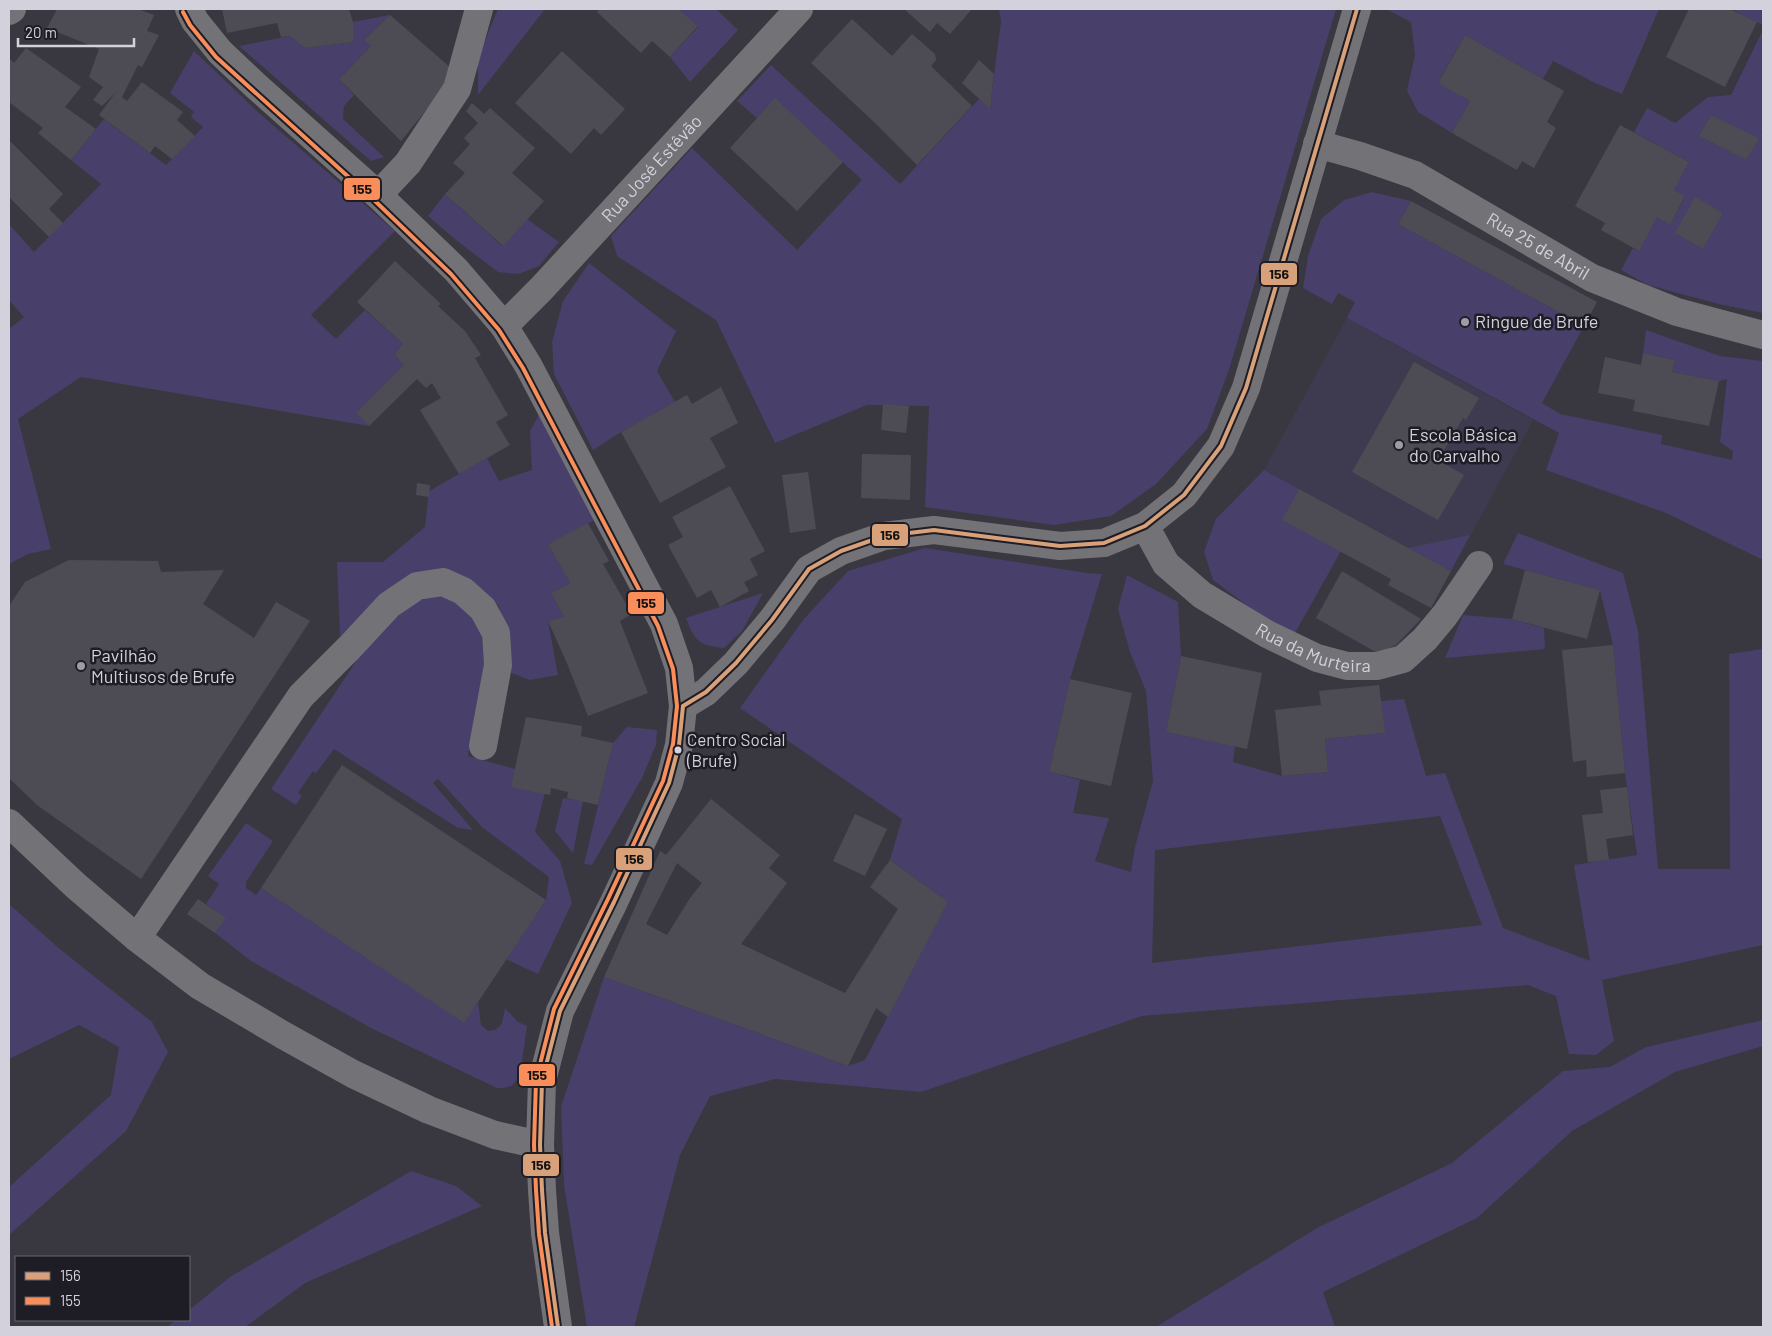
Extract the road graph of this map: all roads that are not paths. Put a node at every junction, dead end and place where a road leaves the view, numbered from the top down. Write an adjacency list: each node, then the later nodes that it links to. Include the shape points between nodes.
1 (12, 9): 6 (street)
2 (189, 9): 8 (street, via 220,52)
3 (480, 9): 8 (street, via 457,89 408,163)
4 (799, 9): 9 (street, Rua José Estêvão)
5 (1356, 9): 7 (street)
6 (9, 11)
7 (1317, 144): 10 (street, Rua 25 de Abril, via 1415,175 1592,278 1677,312); 11 (street, via 1246,388 1220,446 1184,495)
8 (378, 195): 9 (street, via 456,270)
9 (504, 326): 13 (street, via 528,365 664,624 679,668)
10 (1763, 336)
11 (1145, 526): 12 (street, Rua da Murteira, via 1166,564 1202,595 1267,634 1317,658 1347,666 1377,666 1403,659 1446,615); 13 (street, via 1104,543 1060,546 934,530 884,536 841,550 809,570 736,662 706,692)
12 (1479, 564)
13 (683, 706): 17 (street, via 679,746 669,783 560,1011 542,1081)
14 (483, 746): 16 (street, via 498,665 496,633 483,609 463,591 443,582 417,586 389,604 301,696)
15 (9, 823): 16 (street)
16 (136, 938): 17 (street, via 200,986 353,1074 429,1110 495,1135)
17 (540, 1145): 18 (street, via 545,1233)
18 (558, 1327)

